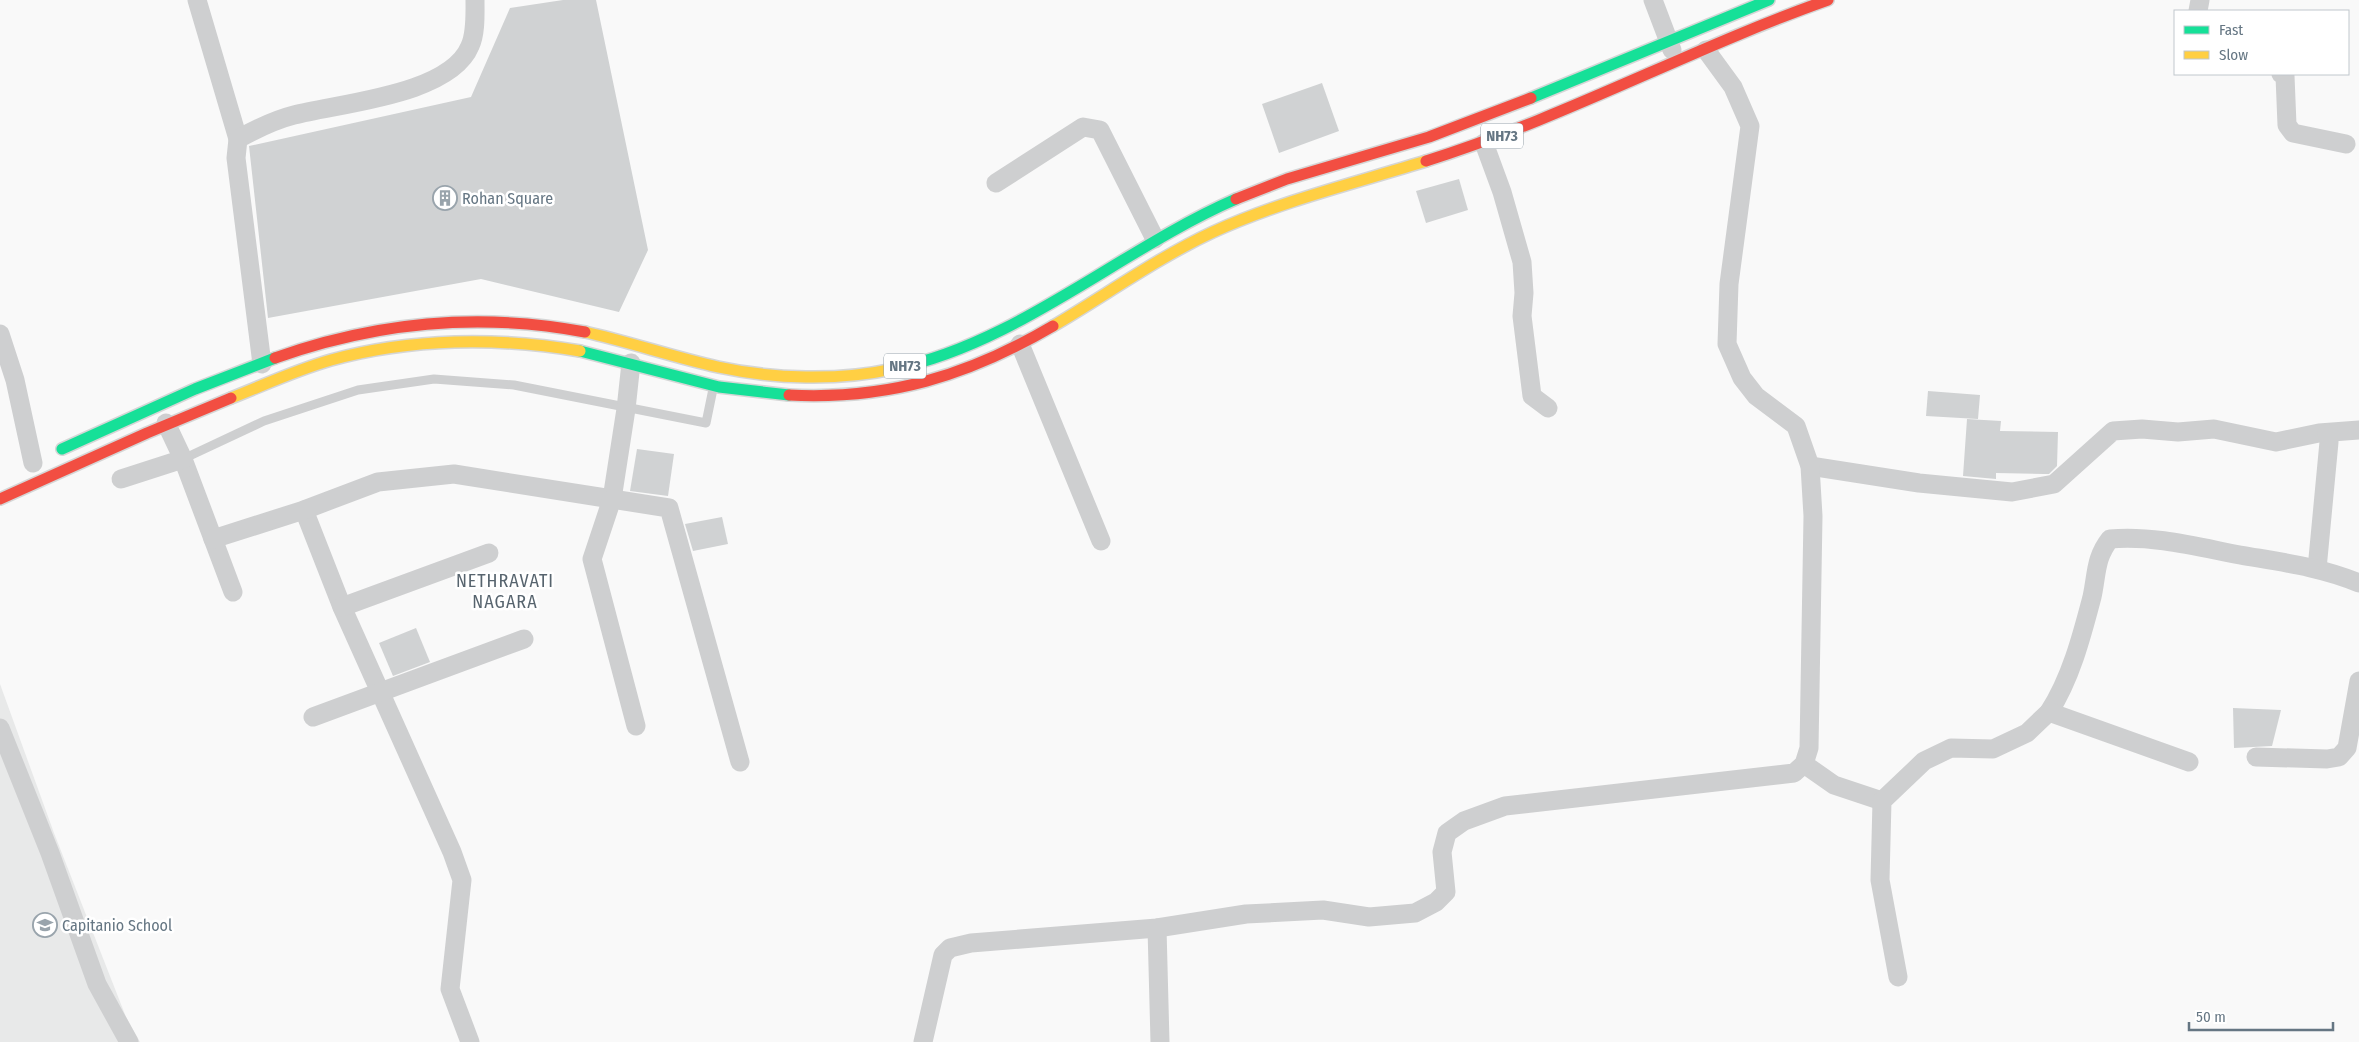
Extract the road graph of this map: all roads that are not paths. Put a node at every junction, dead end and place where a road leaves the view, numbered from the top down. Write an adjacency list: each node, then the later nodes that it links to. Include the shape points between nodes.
1 (197, 0): 10 (street)
2 (475, 0): 10 (street, via 470,46 451,71 414,89 292,115)
3 (1654, 0): 6 (street)
4 (1769, 0): 6 (highway, NH73)
5 (1828, 0): 7 (highway, NH73)
6 (1668, 42): 8 (street); 14 (highway, NH73, via 1454,128 1257,189)
7 (1706, 50): 8 (highway, NH73); 27 (street, via 1733,87 1750,126 1729,284 1727,344 1742,378 1756,396 1796,426)
8 (1678, 62): 11 (highway, NH73)
9 (2283, 75): 12 (street, via 2287,85 2287,125 2293,133)
10 (238, 139): 18 (street, via 236,158)
11 (1484, 143): 16 (highway, NH73, via 1292,202 1214,232); 20 (street, via 1522,262 1522,316 1532,396)
12 (2346, 144)
13 (996, 183): 14 (street, via 1083,127 1100,130)
14 (1155, 239): 18 (highway, NH73, via 1010,326 964,349 882,372 825,376 745,372 566,328 506,322 454,322 385,330 335,339)
15 (0, 334): 26 (street)
16 (1020, 344): 19 (highway, NH73, via 971,368 885,392 825,396 742,392); 33 (street)
17 (631, 363): 19 (highway, NH73); 21 (street); 22 (highway, NH73, via 563,348 514,343 455,342 388,349 340,358)
18 (262, 364): 26 (highway, NH73, via 159,404)
19 (714, 386): 21 (lane, via 706,424)
20 (1548, 408)
21 (626, 409): 25 (lane, via 514,385 434,379 358,390 264,421); 30 (street)
22 (166, 423): 25 (street); 29 (highway, NH73)
23 (2359, 430): 24 (street)
24 (2327, 433): 27 (street, via 2276,442 2214,429 2112,431 2054,484 2012,492 1919,483); 35 (street, via 2329,442)
25 (183, 459): 28 (street); 32 (street)
26 (38, 461)
27 (1810, 466): 49 (street, via 1813,516 1809,748)
28 (122, 479)
29 (0, 499)
30 (612, 500): 31 (street, via 454,474 378,482); 44 (street, via 592,559); 47 (street, via 669,508)
31 (304, 510): 32 (street); 38 (street)
32 (213, 539): 37 (street)
33 (1100, 541)
34 (489, 553): 38 (street)
35 (2317, 569): 36 (street); 42 (street, via 2133,537 2110,539 2101,551 2092,597 2063,690)
36 (2359, 583)
37 (233, 592)
38 (342, 607): 41 (street)
39 (524, 639): 41 (street)
40 (2359, 681): 46 (street, via 2351,735 2347,748 2339,757)
41 (379, 692): 43 (street); 54 (street, via 462,880 450,989)
42 (2049, 712): 48 (street); 50 (street, via 2027,733 1993,750 1951,748 1924,762)
43 (313, 717)
44 (636, 726)
45 (0, 728): 53 (street, via 50,852 97,984)
46 (2256, 757)
47 (740, 762)
48 (2189, 762)
49 (1804, 764): 50 (street, via 1834,785); 51 (street, via 1794,773 1505,806 1464,821 1447,833 1444,842 1446,892 1436,902 1415,913 1370,916 1314,910 1246,914)
50 (1882, 802): 52 (street, via 1880,880)
51 (1157, 928): 55 (street, via 971,943 950,948 943,955); 56 (street)
52 (1898, 977)
53 (129, 1042)
54 (470, 1042)
55 (923, 1042)
56 (1160, 1042)

